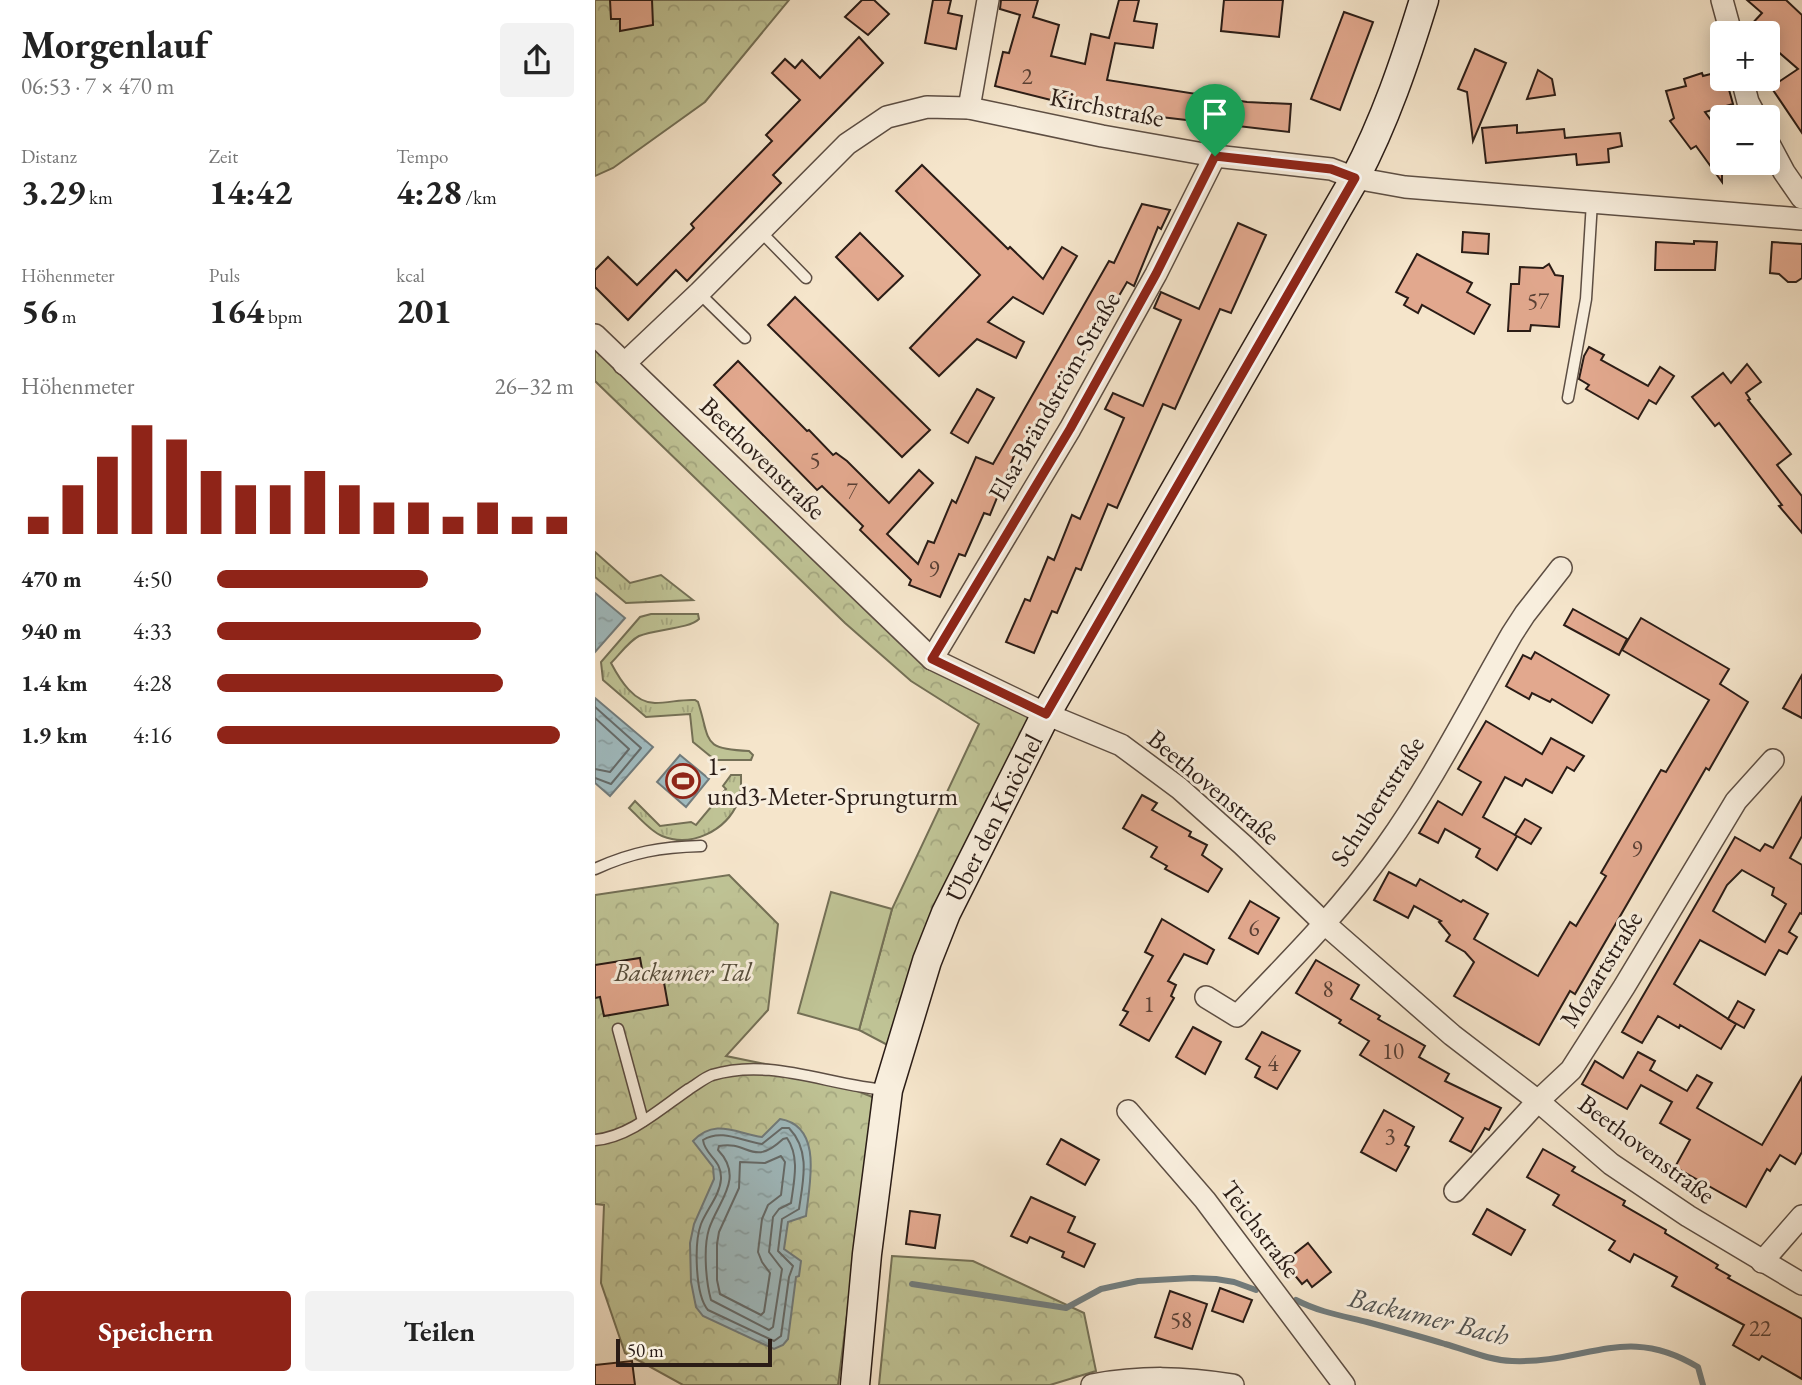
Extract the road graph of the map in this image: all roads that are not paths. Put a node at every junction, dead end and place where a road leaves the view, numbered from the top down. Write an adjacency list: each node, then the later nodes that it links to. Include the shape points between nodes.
1 (988, 0): 5 (street)
2 (1424, 0): 8 (main road, Über den Knöchel, via 1402,72)
3 (1722, 0): 4 (street)
4 (1728, 21)
5 (969, 108): 6 (street, Kirchstraße); 12 (street, Kirchstraße, via 927,107 887,117 847,144)
6 (1215, 156): 8 (street, Kirchstraße, via 1331,169); 20 (street, Elsa-Brändström-Straße, via 1070,429)
7 (1780, 164): 9 (street)
8 (1355, 178): 10 (street, Kirchstraße, via 1405,187); 21 (main road, Über den Knöchel)
9 (1802, 198)
10 (1592, 202): 11 (street, Kirchstraße); 18 (lane, via 1586,299)
11 (1802, 219)
12 (760, 232): 13 (lane); 14 (street, Kirchstraße)
13 (806, 278)
14 (699, 293): 16 (lane); 17 (street, Kirchstraße)
15 (595, 335): 17 (street, Beethovenstraße)
16 (745, 338)
17 (624, 364): 20 (street, Beethovenstraße)
18 (1568, 398)
19 (1561, 568): 25 (street, Schubertstraße, via 1512,634 1386,847)
20 (932, 659): 21 (street, Beethovenstraße)
21 (1046, 714): 25 (street, Beethovenstraße, via 1121,745 1179,788); 28 (main road, Über den Knöchel, via 941,925)
22 (1773, 760): 29 (street, Mozartstraße, via 1736,801 1571,1070)
23 (701, 846): 24 (lane, via 642,851)
24 (595, 869)
25 (1325, 924): 26 (street, Schubertstraße, via 1237,1016); 29 (street, Beethovenstraße, via 1452,1035)
26 (1206, 997)
27 (618, 1029): 31 (lane)
28 (888, 1090): 31 (lane, via 773,1068 733,1071 709,1076); 37 (main road, Über den Knöchel)
29 (1538, 1101): 33 (street, Mozartstraße); 35 (street, Beethovenstraße, via 1612,1164)
30 (1128, 1111): 40 (street, Teichstraße, via 1205,1200)
31 (642, 1121): 32 (lane, via 611,1139)
32 (595, 1140)
33 (1455, 1191)
34 (1802, 1216): 35 (street)
35 (1762, 1262): 36 (street, Beethovenstraße)
36 (1802, 1284)
37 (855, 1385)
38 (1092, 1385): 39 (street, via 1178,1377)
39 (1233, 1385)
40 (1344, 1385)

